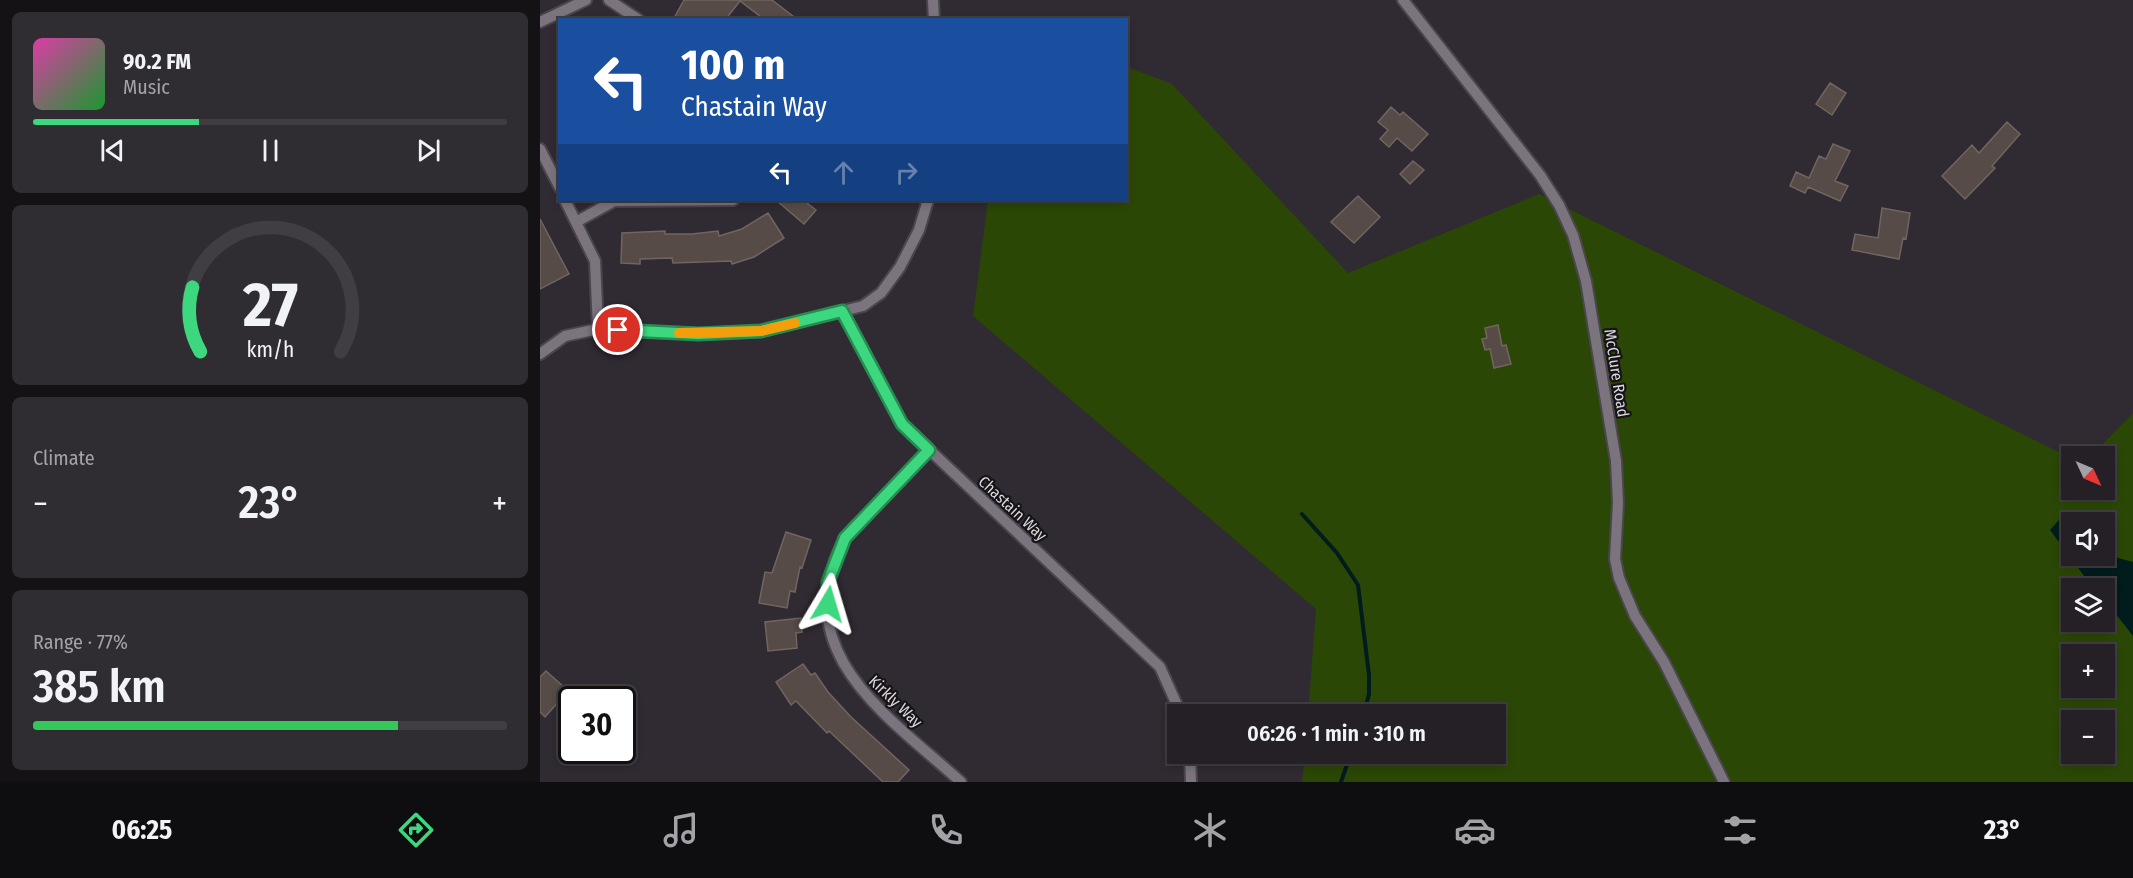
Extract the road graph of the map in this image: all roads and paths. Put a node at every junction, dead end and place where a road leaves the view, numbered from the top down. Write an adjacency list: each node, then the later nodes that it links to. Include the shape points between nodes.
1 (586, 0): 7 (street)
2 (609, 0): 5 (street)
3 (933, 0): 6 (street)
4 (1404, 0): 22 (street, McClure Road, via 1540,175 1573,235 1586,280 1616,461 1618,578)
5 (636, 18)
6 (934, 18)
7 (540, 22)
8 (540, 149): 9 (street)
9 (558, 184)
10 (566, 201): 13 (street)
11 (614, 201): 13 (street)
12 (928, 201): 14 (street, via 919,230 881,293 863,306)
13 (576, 222): 15 (street, via 595,261)
14 (842, 311): 15 (street, via 761,331 698,334); 17 (street, Chastain Way, via 902,424)
15 (598, 329): 16 (street, via 565,336)
16 (540, 354)
17 (929, 450): 18 (street, Chastain Way, via 1160,667); 20 (street, Kirkly Way, via 845,538 828,582 827,627 845,668 864,694)
18 (1177, 704)
19 (1190, 764): 21 (street)
20 (961, 782)
21 (1191, 782)
22 (1724, 782)

